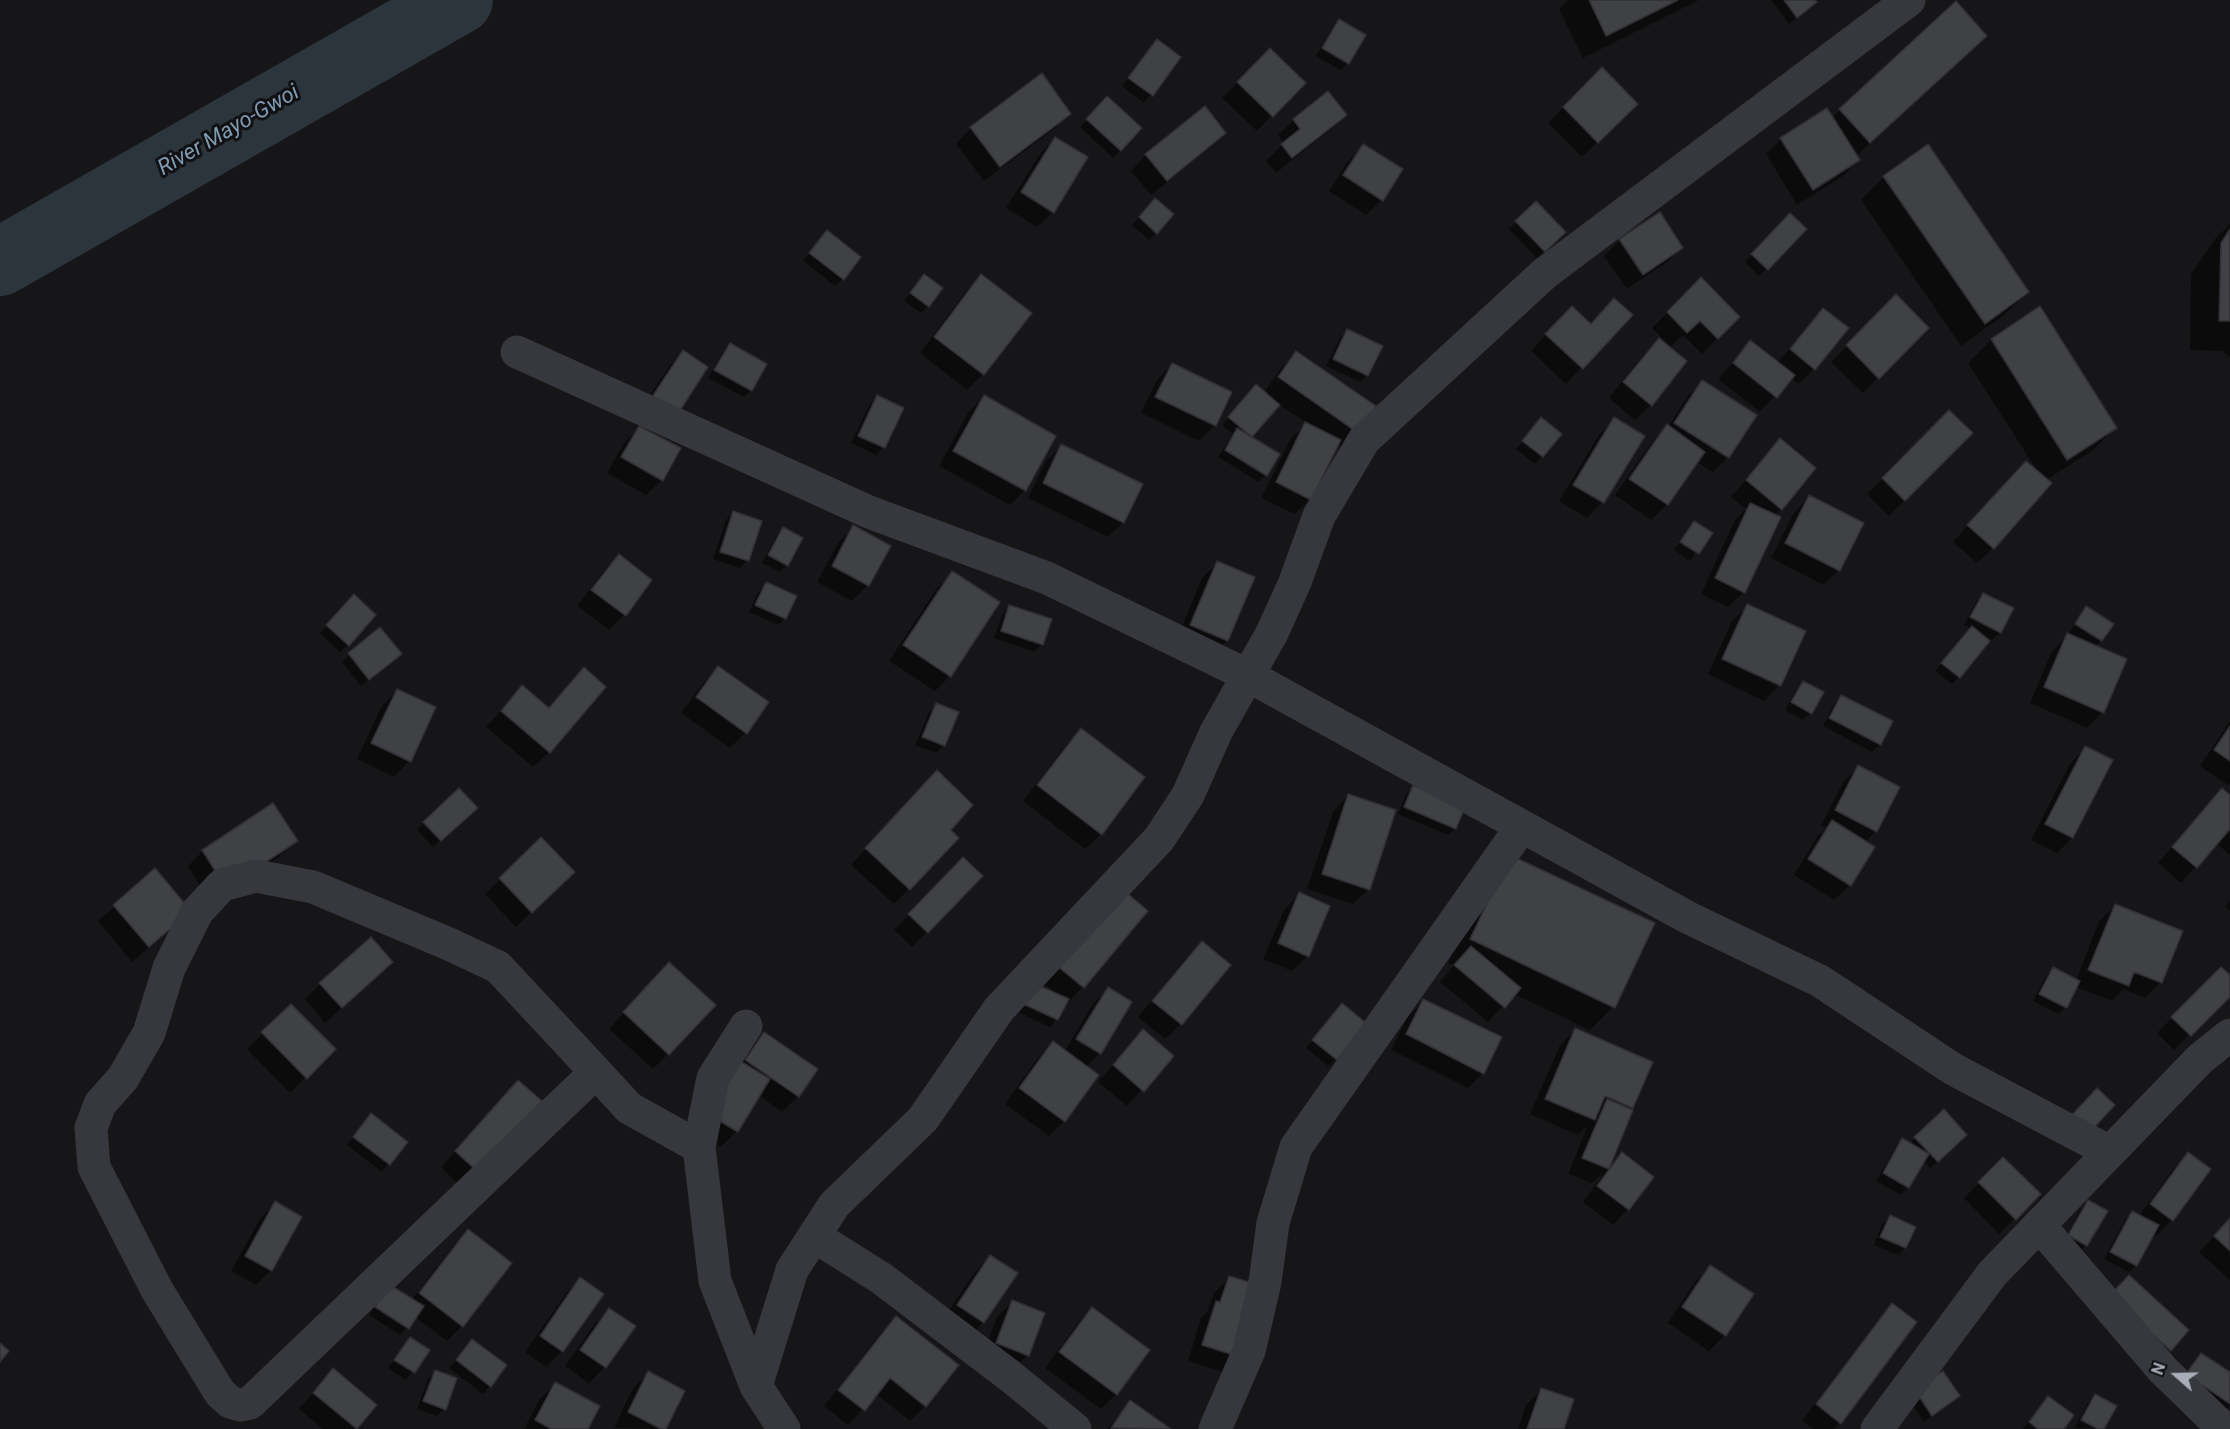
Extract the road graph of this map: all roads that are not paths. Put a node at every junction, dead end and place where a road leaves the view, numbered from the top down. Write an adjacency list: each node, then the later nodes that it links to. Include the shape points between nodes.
1 (1909, 0): 3 (street, via 1544,274 1364,440 1319,516 1272,633)
2 (517, 352): 3 (street, via 869,512 1047,578)
3 (1247, 675): 4 (street); 11 (street, via 1188,795 1158,839 999,1009 923,1119 834,1205)
4 (1522, 826): 9 (street, via 1687,917 1820,981 1953,1069); 15 (street, via 1296,1147 1273,1223 1265,1282 1249,1351)
5 (746, 1026): 8 (street, via 713,1078)
6 (2230, 1035): 9 (street, via 2200,1059)
7 (596, 1072): 7 (street, via 498,967 313,887 256,876 222,885 197,912 169,968 149,1033 123,1078 100,1104 91,1128 94,1167 163,1299 220,1393 240,1405 250,1402); 8 (street, via 629,1108)
8 (699, 1147): 12 (street, via 715,1281)
9 (2110, 1152): 10 (street)
10 (2039, 1225): 16 (street, via 1992,1274); 17 (street, via 2163,1370)
11 (814, 1236): 12 (street, via 792,1270); 14 (street, via 881,1278)
12 (756, 1386): 13 (street)
13 (784, 1429)
14 (1075, 1429)
15 (1215, 1429)
16 (1877, 1429)
17 (2224, 1429)

